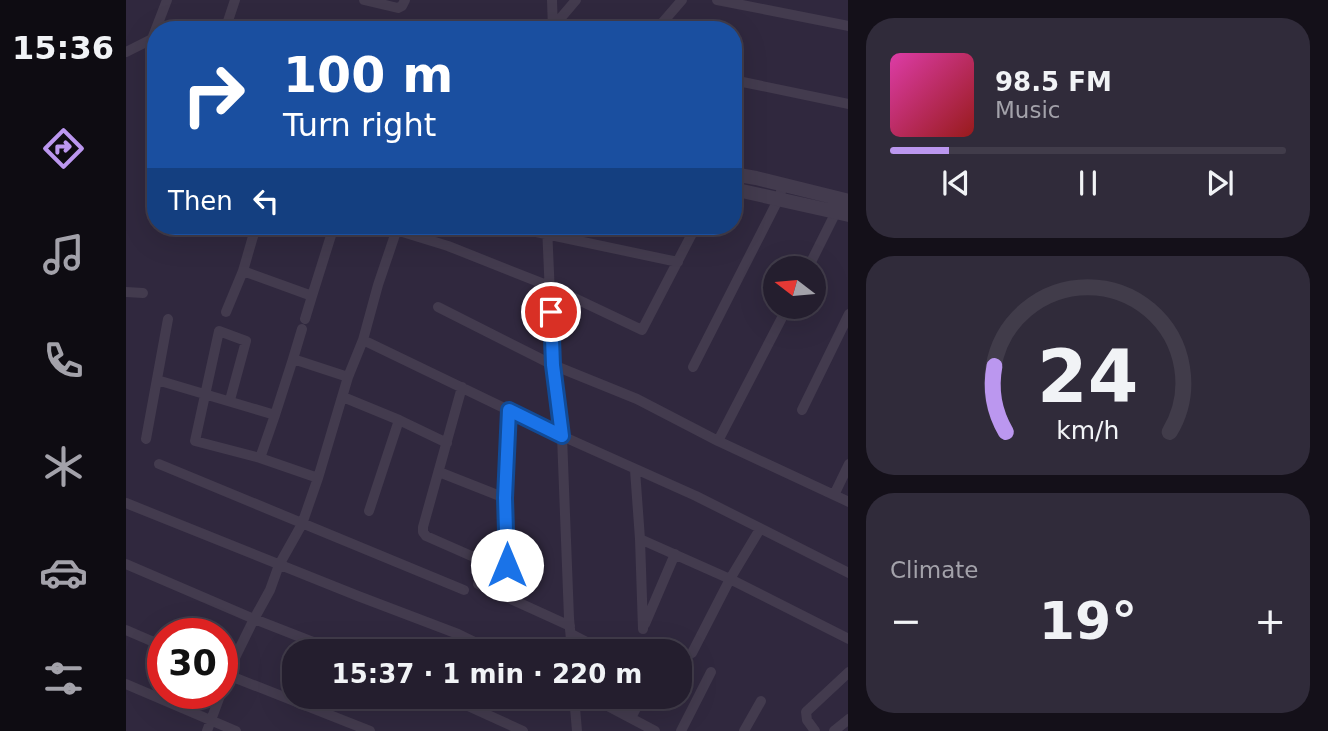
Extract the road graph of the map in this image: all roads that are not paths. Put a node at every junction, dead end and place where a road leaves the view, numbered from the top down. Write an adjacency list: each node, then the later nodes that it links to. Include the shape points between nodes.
1 (167, 0): 9 (street)
2 (235, 0): 10 (street)
3 (365, 0): 4 (street, via 398,8)
4 (405, 0)
5 (552, 0): 11 (street)
6 (576, 0): 12 (street)
7 (682, 0): 13 (street)
8 (717, 0): 14 (street)
9 (160, 21)
10 (228, 21)
11 (553, 21)
12 (559, 21)
13 (664, 21)
14 (848, 26)
15 (147, 43): 16 (street)
16 (126, 52)
17 (742, 82): 18 (street)
18 (848, 104)
19 (742, 177): 21 (street)
20 (742, 190): 21 (street)
21 (781, 192): 22 (street); 45 (street)
22 (843, 207): 30 (street)
23 (253, 235): 32 (street)
24 (331, 235): 36 (street)
25 (395, 235): 42 (street)
26 (417, 235): 33 (street)
27 (547, 235): 33 (street)
28 (564, 235): 31 (street)
29 (692, 235): 31 (street)
30 (815, 256)
31 (678, 262): 33 (street, via 642,330)
32 (243, 271): 36 (street); 38 (street)
33 (549, 286): 44 (street)
34 (126, 292): 35 (street)
35 (143, 293)
36 (312, 296): 43 (street)
37 (438, 307): 44 (street)
38 (226, 312)
39 (848, 316): 53 (street)
40 (168, 319): 47 (street)
41 (781, 319): 58 (street)
42 (363, 340): 46 (street); 48 (street)
43 (293, 359): 46 (street); 54 (street)
44 (553, 365): 56 (street); 58 (street, via 637,399)
45 (693, 367)
46 (348, 377): 50 (street)
47 (157, 380): 49 (street); 57 (street)
48 (462, 387): 52 (street); 59 (street)
49 (205, 393): 51 (street); 51 (street, via 219,331 247,341); 60 (street, via 195,441)
50 (343, 397): 55 (street); 65 (street)
51 (230, 400): 54 (street)
52 (509, 410): 56 (street); 67 (street)
53 (802, 410)
54 (275, 415): 60 (street)
55 (400, 420): 59 (street); 70 (street)
56 (562, 436): 63 (street); 83 (street)
57 (146, 439)
58 (718, 441): 66 (street)
59 (447, 443): 64 (street)
60 (260, 458): 65 (street)
61 (159, 464): 71 (street)
62 (848, 466): 66 (street)
63 (635, 470): 72 (street); 73 (street)
64 (439, 472): 67 (street); 67 (street, via 423,532 501,569 507,565)
65 (318, 478): 71 (street)
66 (834, 495): 68 (street)
67 (505, 498)
68 (848, 502)
69 (126, 503): 76 (street)
70 (369, 511)
71 (302, 524): 76 (street); 80 (street)
72 (760, 529): 77 (street); 78 (street)
73 (640, 539): 74 (street); 74 (street, via 643,629)
74 (675, 554): 78 (street)
75 (126, 564): 81 (street)
76 (279, 565): 81 (street); 87 (street)
77 (848, 573)
78 (730, 579): 84 (street); 91 (street)
79 (478, 584): 83 (street)
80 (464, 590)
81 (254, 619): 86 (street); 90 (street)
82 (126, 630): 85 (street)
83 (570, 630): 88 (street); 89 (street)
84 (848, 638)
85 (147, 639)
86 (305, 639)
87 (467, 639)
88 (571, 639)
89 (585, 639)
90 (238, 649)
91 (692, 653)
92 (711, 672): 110 (street)
93 (848, 673): 112 (street, via 806,712)
94 (238, 678): 106 (street)
95 (126, 684): 104 (street)
96 (761, 701): 111 (street)
97 (215, 709): 104 (street)
98 (475, 709): 107 (street)
99 (576, 709): 108 (street)
100 (614, 709): 102 (street)
101 (636, 709): 102 (street)
102 (631, 718): 109 (street)
103 (848, 720): 113 (street)
104 (209, 726): 105 (street)
105 (236, 731)
106 (370, 731)
107 (523, 731)
108 (577, 731)
109 (655, 731)
110 (681, 731)
111 (744, 731)
112 (815, 731)
113 (834, 731)

